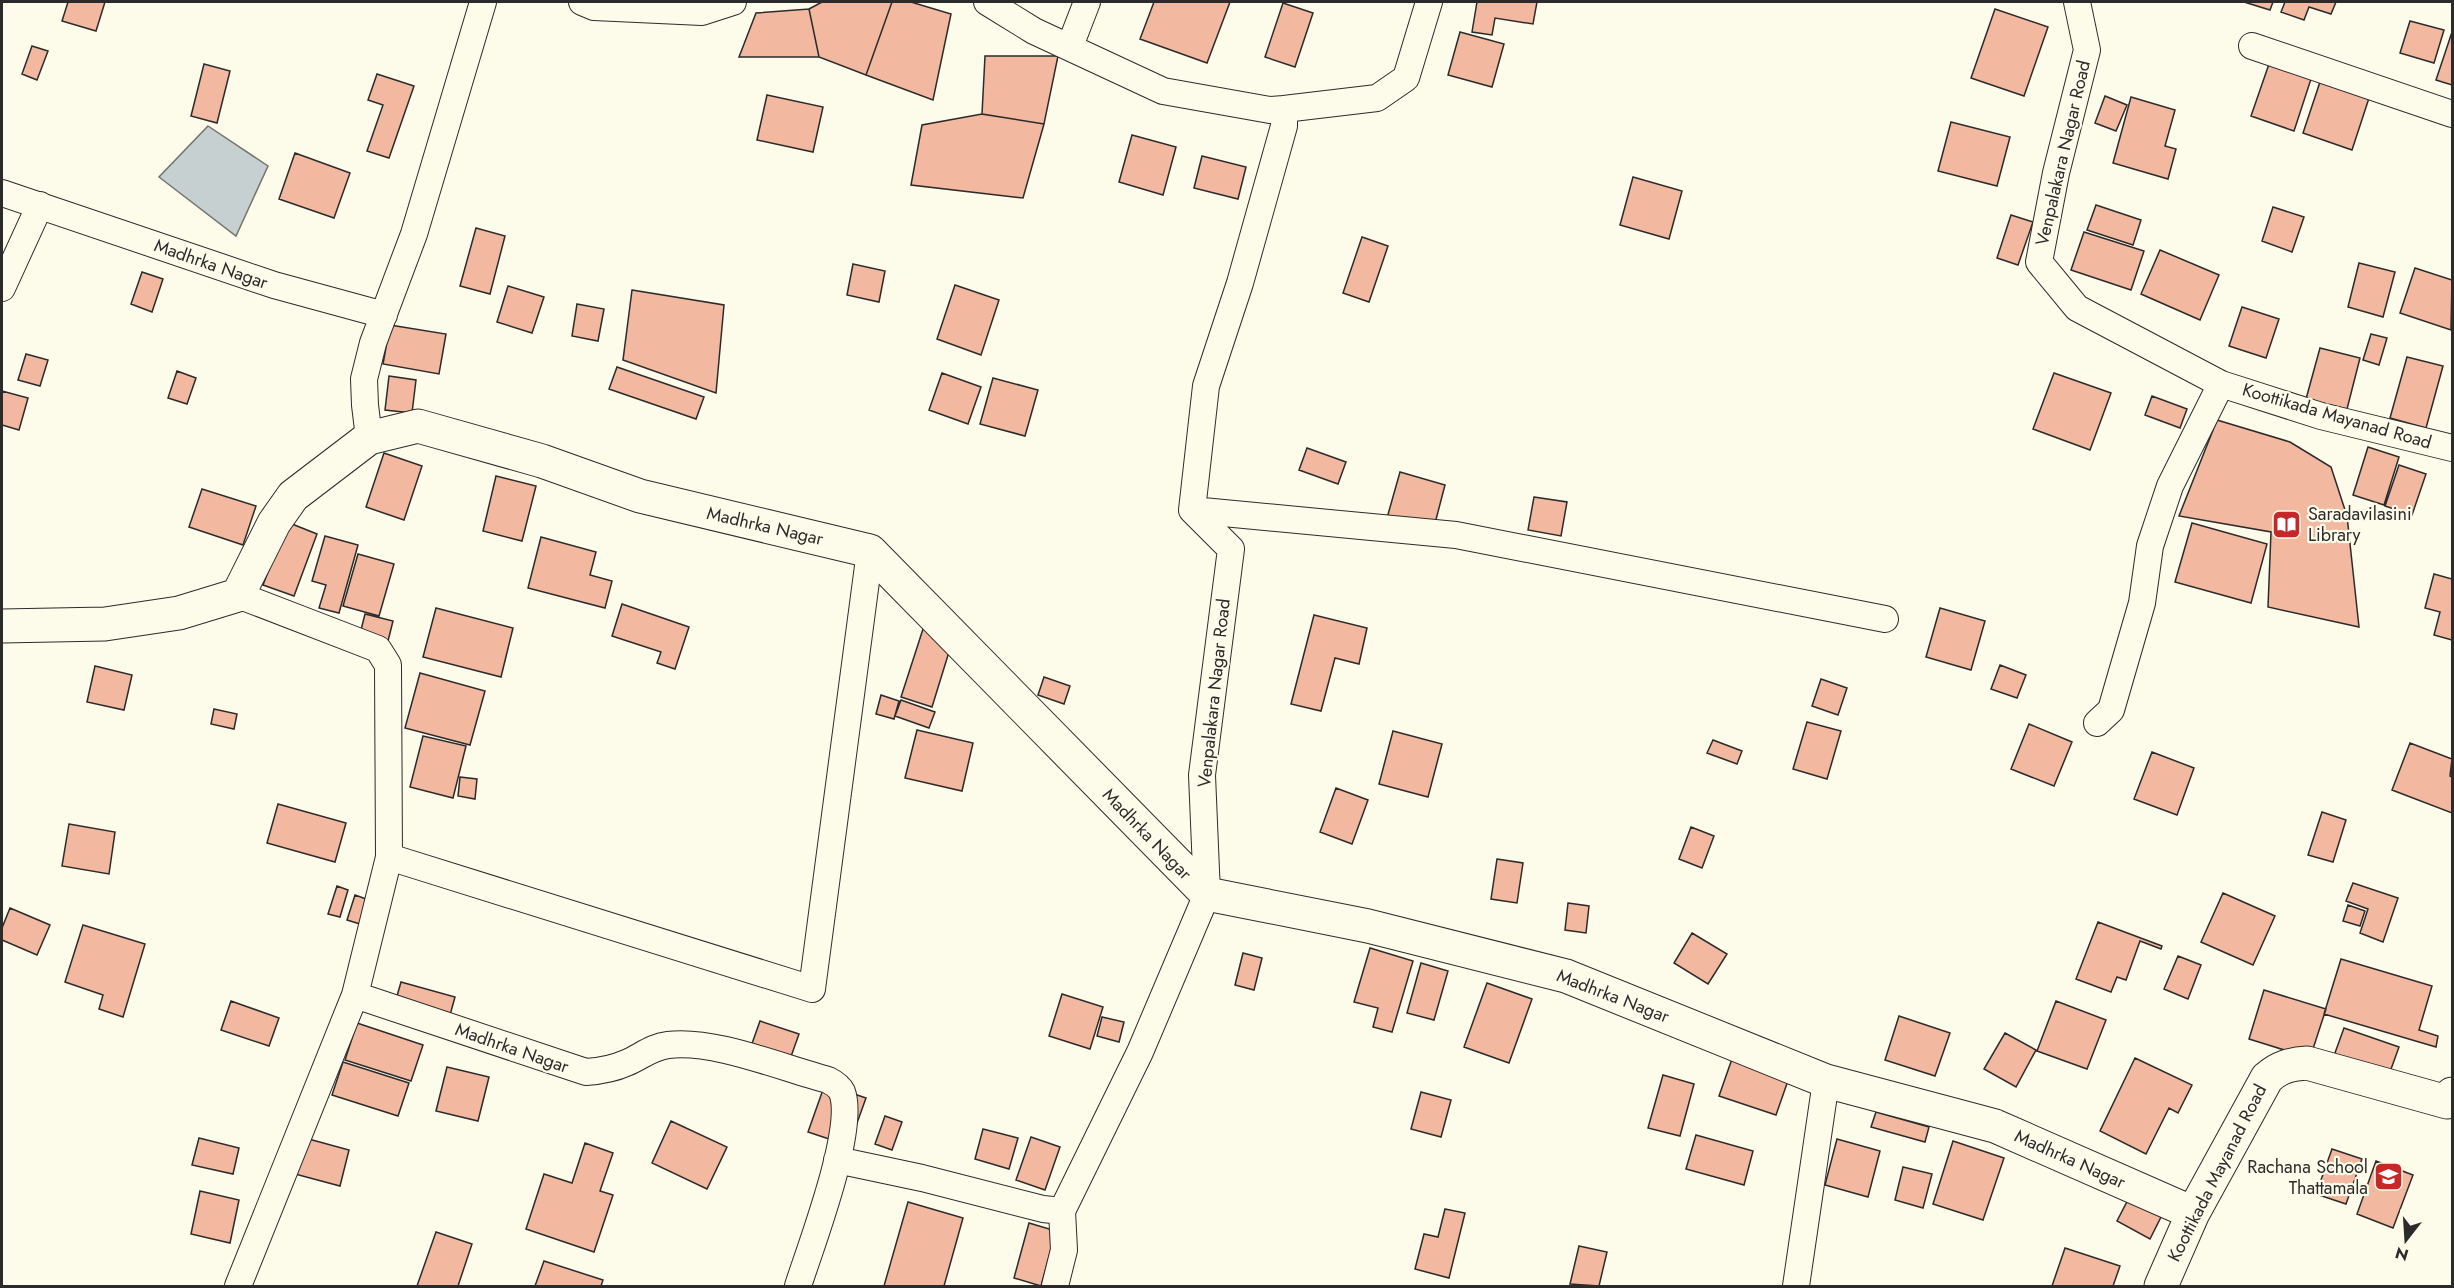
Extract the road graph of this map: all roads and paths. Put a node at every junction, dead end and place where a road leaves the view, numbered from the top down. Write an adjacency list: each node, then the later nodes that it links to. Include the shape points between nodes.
1 (483, 2): 15 (street, via 414,234)
2 (582, 2): 3 (street, via 594,7 702,12)
3 (733, 2)
4 (987, 2): 8 (street, via 1034,31)
5 (1087, 2): 8 (street)
6 (1430, 2): 10 (street, via 1406,78 1377,98)
7 (2077, 2): 16 (street, Venpalakara Nagar Road, via 2087,50 2038,262 2077,308)
8 (1070, 46): 10 (street, via 1163,91)
9 (2252, 46): 11 (street)
10 (1277, 109): 19 (street, via 1284,126 1206,386)
11 (2452, 114)
12 (2, 194): 13 (street, Madhrka Nagar)
13 (40, 205): 14 (street); 15 (street, Madhrka Nagar, via 274,285)
14 (2, 288)
15 (384, 315): 17 (street, via 364,379)
16 (2221, 384): 18 (street, Koottikada Mayanad Road, via 2321,416); 24 (street, via 2170,486 2150,546 2142,603 2111,710)
17 (369, 438): 20 (street, Madhrka Nagar, via 418,426 542,461 640,496); 21 (street, Madhrka Nagar, via 293,496 274,522)
18 (2452, 448)
19 (1192, 510): 22 (street, via 1456,535); 26 (street, Venpalakara Nagar Road, via 1232,549 1202,775)
20 (870, 551): 25 (street, via 813,989); 26 (street, Madhrka Nagar)
21 (238, 595): 23 (street, via 180,613 105,624); 25 (street, via 378,649 388,664)
22 (1886, 619)
23 (2, 626)
24 (2097, 723)
25 (389, 857): 27 (street)
26 (1206, 894): 28 (street, Madhrka Nagar, via 1368,926 1566,976); 31 (street, Venpalakara Nagar Road, via 1140,1052)
27 (355, 995): 30 (street, Madhrka Nagar, via 586,1072 615,1068 647,1050 686,1045 715,1048 828,1080 841,1090 845,1105); 33 (street)
28 (1826, 1081): 32 (street, Madhrka Nagar, via 1995,1126); 36 (street)
29 (2451, 1100): 32 (street, Koottikada Mayanad Road, via 2307,1063 2283,1067 2266,1078)
30 (837, 1160): 31 (street); 34 (street, Madhrka Nagar)
31 (1062, 1211): 35 (street, Venpalakara Nagar Road, via 1064,1250)
32 (2193, 1213): 37 (street, Koottikada Mayanad Road)
33 (238, 1287)
34 (798, 1287)
35 (1055, 1287)
36 (1796, 1287)
37 (2160, 1287)

